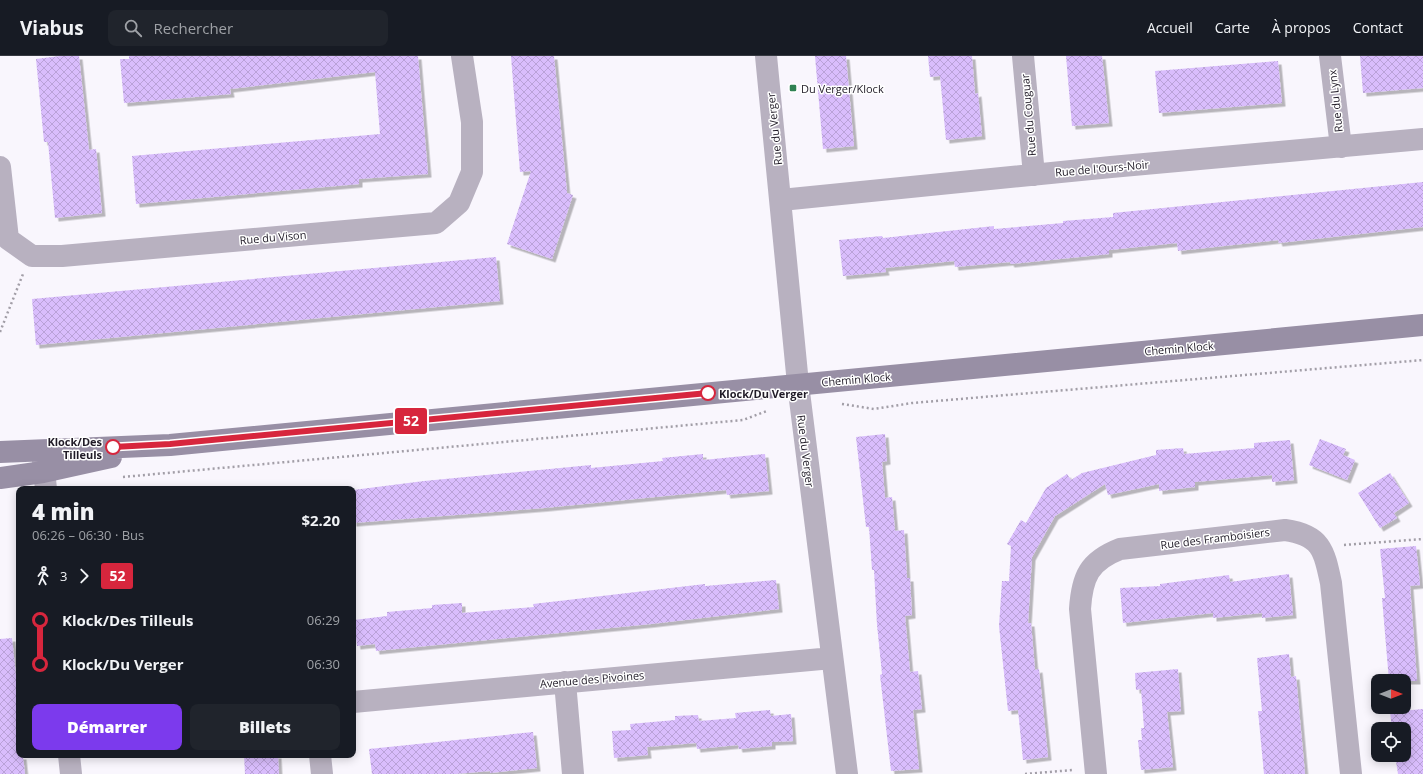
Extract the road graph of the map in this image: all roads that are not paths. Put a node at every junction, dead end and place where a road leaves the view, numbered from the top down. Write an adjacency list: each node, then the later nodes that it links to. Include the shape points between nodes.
1 (462, 56): 7 (street, Rue du Vison, via 472,122 472,172 459,203 436,223 62,256 32,256 8,239)
2 (766, 56): 9 (street, Rue du Verger)
3 (1023, 56): 8 (street, Rue du Couguar)
4 (1330, 56): 6 (street, Rue du Lynx)
5 (1423, 139): 6 (street, Rue de l'Ours-Noir)
6 (1341, 147): 8 (street, Rue de l'Ours-Noir)
7 (0, 167)
8 (1034, 175): 9 (street, Rue de l'Ours-Noir)
9 (781, 200): 11 (street, Rue du Verger)
10 (1423, 325): 11 (main road, Chemin Klock)
11 (798, 384): 12 (main road, Chemin Klock); 17 (street, Rue du Verger)
12 (170, 444): 13 (main road, Chemin Klock); 16 (main road, Chemin Klock)
13 (41, 450): 14 (main road, Chemin Klock); 16 (street)
14 (0, 452)
15 (0, 478): 16 (main road, Chemin Klock)
16 (44, 480)
17 (832, 658): 18 (street, Avenue des Pivoines); 26 (street, Rue du Verger)
18 (564, 682): 19 (street, Avenue des Pivoines); 25 (street)
19 (356, 702)
20 (69, 758): 23 (street)
21 (320, 758): 24 (street)
22 (1096, 771): 27 (street, Rue des Framboisiers, via 1080,609 1081,592 1091,566 1103,556 1120,549 1285,530 1312,538 1326,560 1331,583)
23 (71, 774)
24 (322, 774)
25 (574, 774)
26 (847, 774)
27 (1351, 774)

